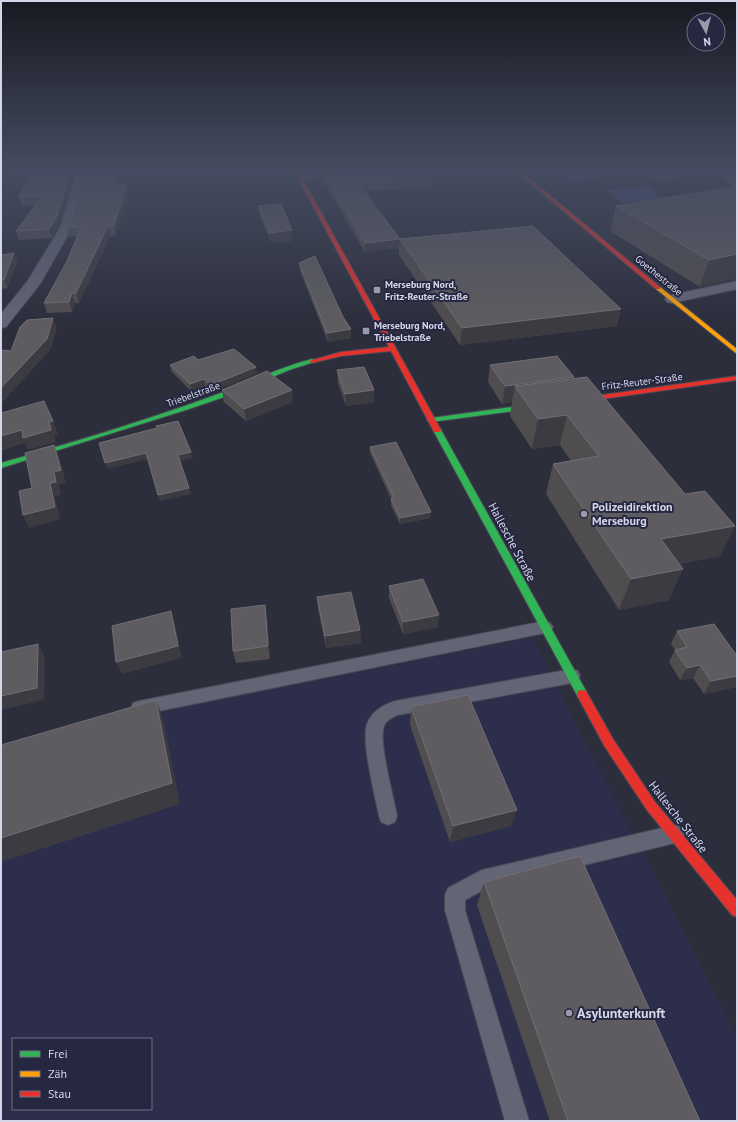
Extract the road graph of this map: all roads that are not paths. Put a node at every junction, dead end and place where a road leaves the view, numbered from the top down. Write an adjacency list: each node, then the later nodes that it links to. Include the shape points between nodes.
1 (68, 219): 6 (street, via 66,228 33,284)
2 (323, 219): 7 (street, Hallesche Straße)
3 (574, 219): 5 (street, Goethestraße)
4 (737, 285): 5 (street)
5 (672, 299): 8 (street, Goethestraße)
6 (1, 324)
7 (392, 349): 12 (street, Hallesche Straße); 13 (street, Triebelstraße, via 342,354 285,369 227,394 144,423)
8 (737, 352)
9 (737, 378): 10 (street, Fritz-Reuter-Straße)
10 (567, 402)
11 (552, 404): 12 (street)
12 (431, 420): 14 (street, Hallesche Straße)
13 (1, 466)
14 (545, 627): 15 (street, Hallesche Straße); 16 (lane)
15 (572, 676): 17 (lane, via 395,708 382,715 375,726 374,747); 18 (street, Hallesche Straße, via 609,743 651,806)
16 (126, 712)
17 (388, 816)
18 (675, 834): 19 (street, Hallesche Straße); 20 (lane, via 482,880 455,895 454,910)
19 (737, 910)
20 (518, 1121)

